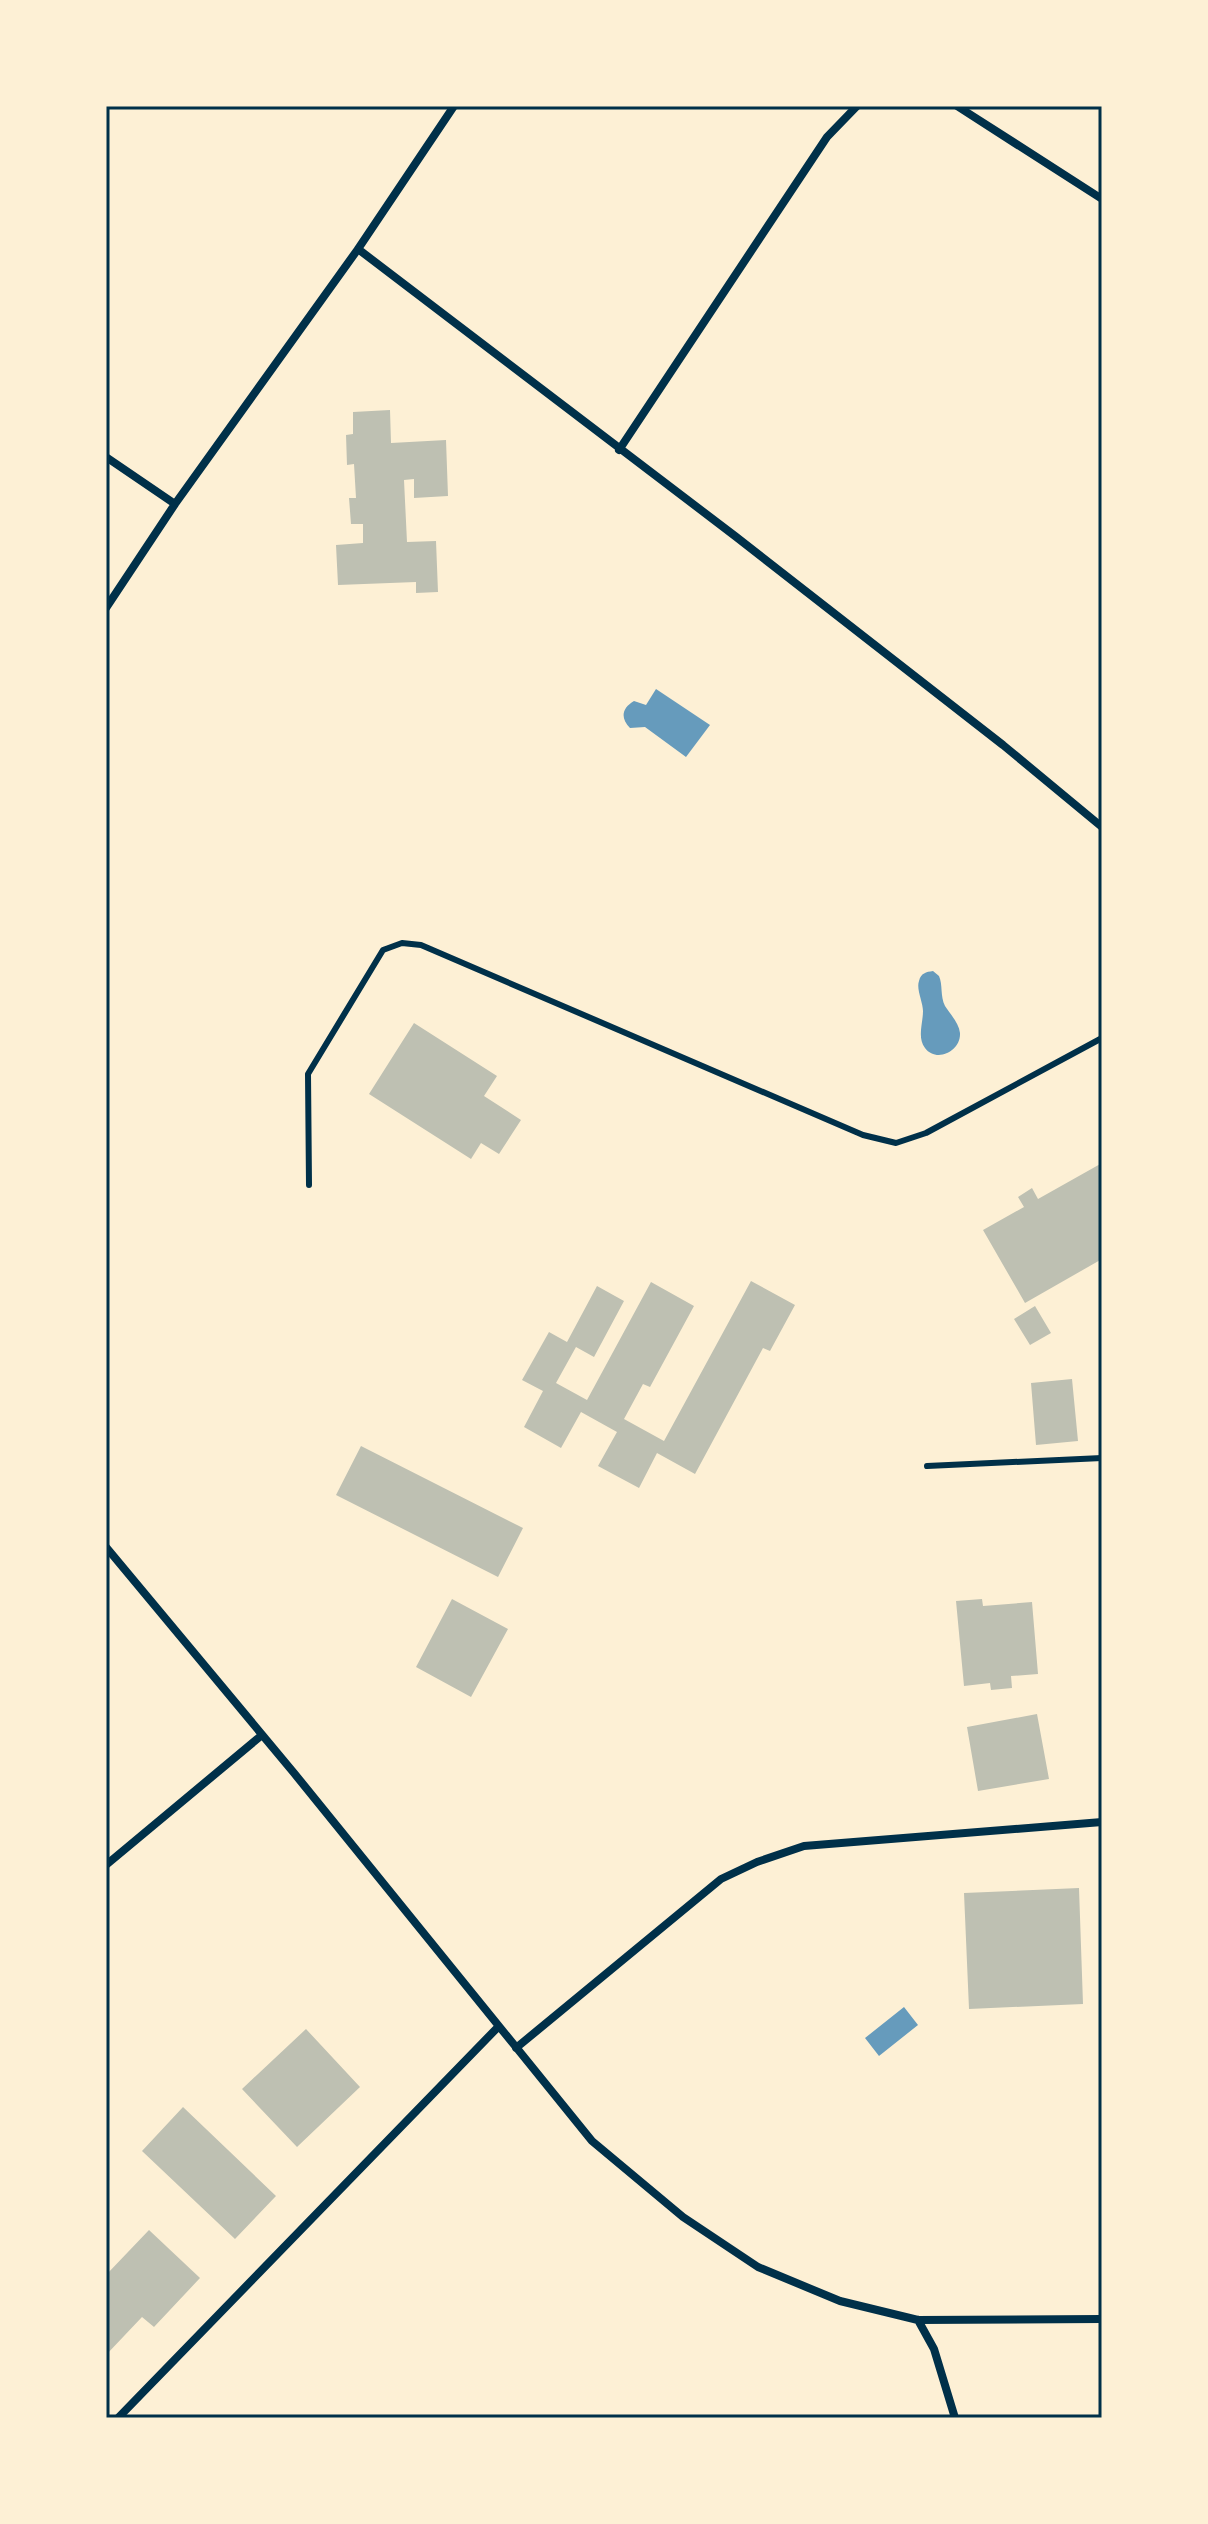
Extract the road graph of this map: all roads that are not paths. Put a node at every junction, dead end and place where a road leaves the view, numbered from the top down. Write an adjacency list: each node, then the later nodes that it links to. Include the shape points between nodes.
1 (454, 106): 5 (street)
2 (857, 106): 6 (street, via 827,137)
3 (957, 106): 4 (street)
4 (1102, 199)
5 (358, 249): 6 (street); 8 (street)
6 (619, 450): 10 (street)
7 (106, 457): 8 (street)
8 (175, 504): 9 (street)
9 (106, 608)
10 (1102, 827)
11 (1102, 1038): 12 (lane, via 926,1133 896,1143 863,1135 421,945 402,943 383,950 308,1074)
12 (309, 1185)
13 (1102, 1458): 14 (lane)
14 (927, 1466)
15 (106, 1547): 16 (street)
16 (262, 1735): 18 (street); 19 (street)
17 (1102, 1822): 20 (street, via 804,1846 757,1862 721,1879)
18 (106, 1865)
19 (498, 2027): 20 (street); 23 (street)
20 (516, 2048): 22 (street, via 592,2141 683,2217 758,2267 840,2301)
21 (1102, 2319): 22 (street)
22 (918, 2320): 24 (street, via 934,2349)
23 (118, 2418)
24 (955, 2418)

